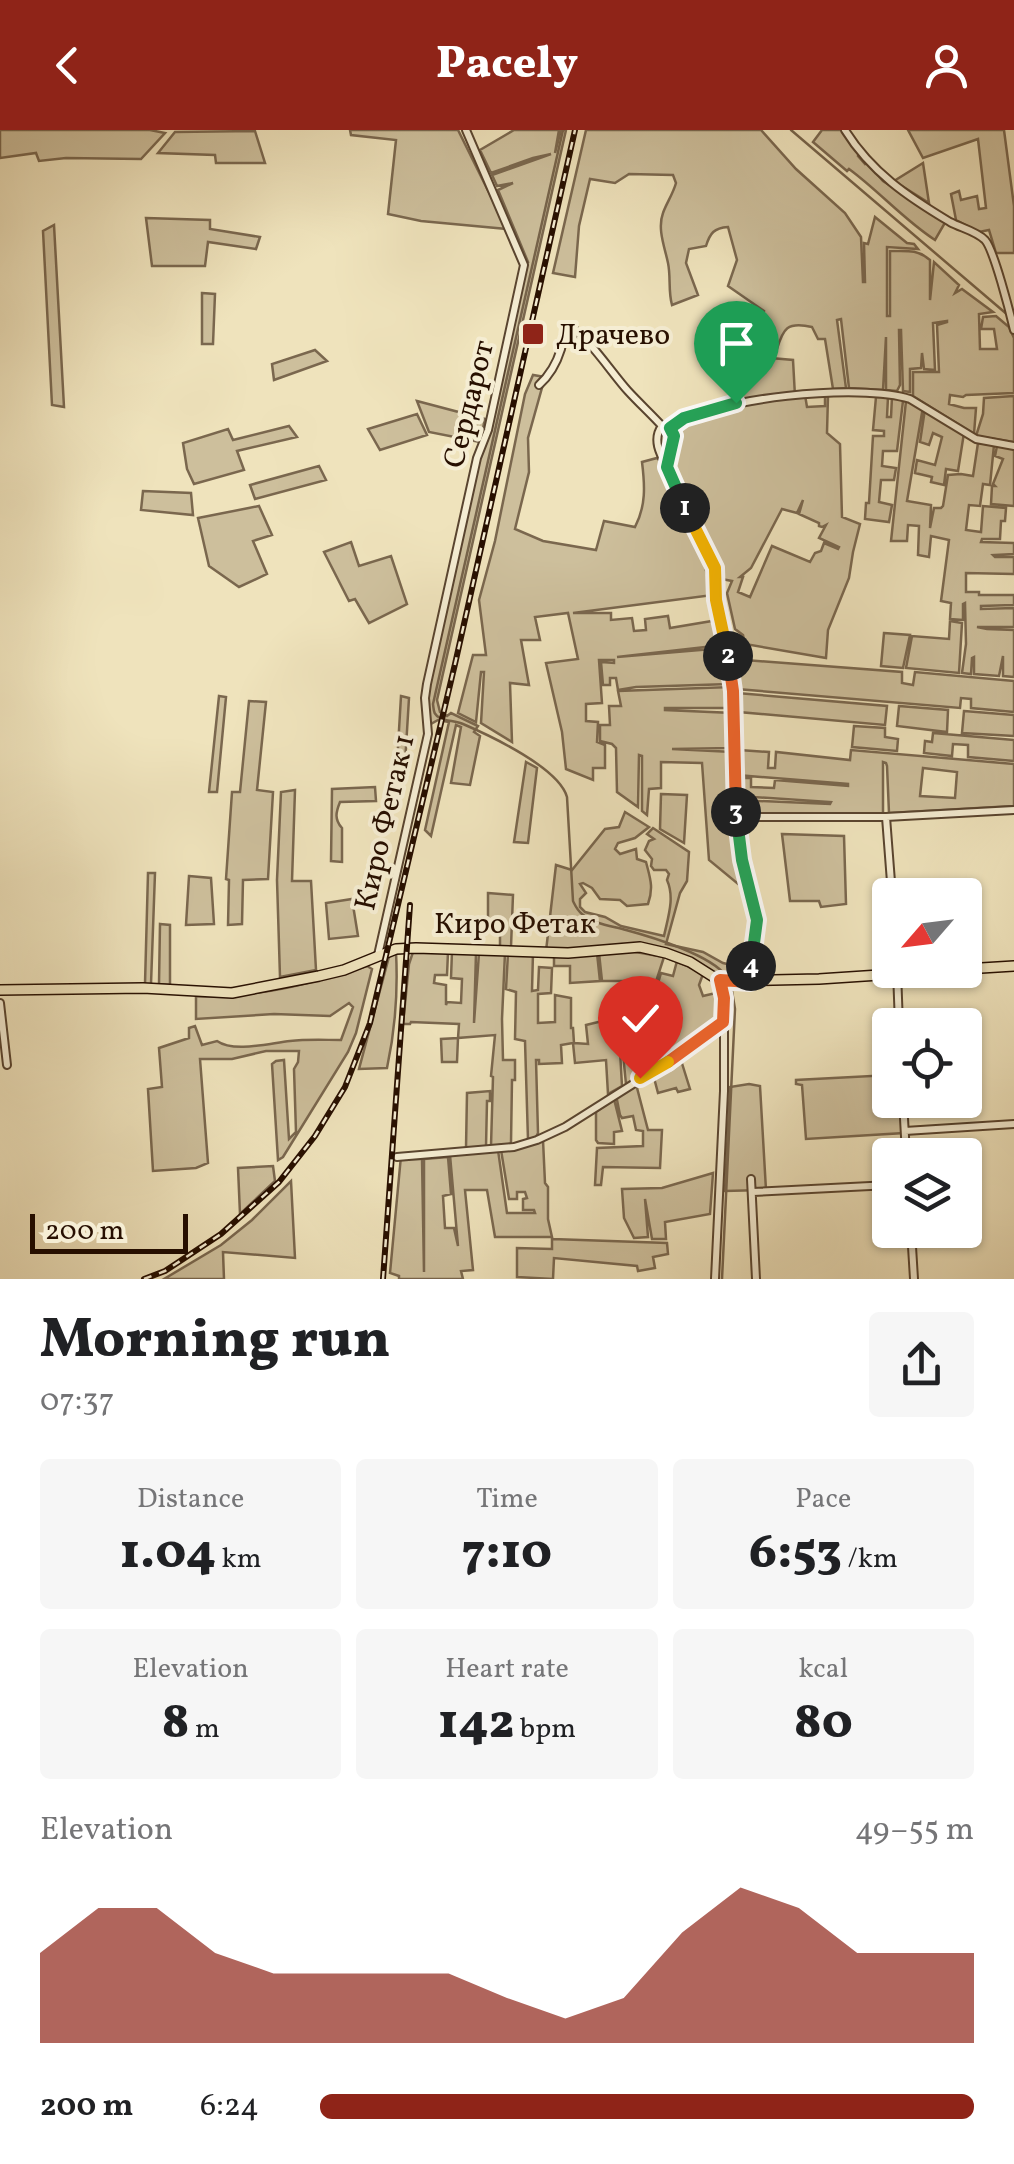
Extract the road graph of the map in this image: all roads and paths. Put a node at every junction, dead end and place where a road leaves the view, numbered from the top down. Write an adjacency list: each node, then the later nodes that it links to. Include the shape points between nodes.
1 (466, 130): 9 (street, Сердарот, via 524,266)
2 (844, 130): 3 (street, via 883,177 985,240)
3 (1011, 308): 4 (street)
4 (1014, 330)
5 (539, 385): 6 (street, via 560,354 564,330 572,326)
6 (666, 427): 7 (street, via 740,402 872,394 910,399 976,439); 8 (street, via 674,436); 8 (street, via 657,435)
7 (1014, 446)
8 (667, 467): 11 (street, via 715,568 733,691)
9 (425, 698): 14 (street, Киро Фетак 1, via 428,734)
10 (1014, 810): 12 (street)
11 (737, 817): 12 (street); 19 (street, via 757,920)
12 (886, 817): 13 (street)
13 (891, 878)
14 (381, 951): 18 (main road, Киро Фетак, via 640,947 666,952); 20 (main road, Киро Фетак, via 344,970 232,993)
15 (1014, 966): 16 (main road)
16 (982, 969)
17 (872, 974): 19 (main road, Киро Фетак)
18 (720, 980): 19 (main road, Киро Фетак); 22 (street)
19 (750, 982)
20 (0, 990)
21 (0, 1003): 23 (street)
22 (724, 1019): 28 (street, via 547,1136 498,1149); 33 (street)
23 (7, 1065)
24 (904, 1118): 26 (street)
25 (1014, 1124): 26 (street)
26 (905, 1131): 27 (street)
27 (905, 1138)
28 (397, 1157)
29 (751, 1179): 31 (street)
30 (872, 1186): 31 (street)
31 (753, 1192): 34 (street)
32 (912, 1248): 35 (street)
33 (714, 1279)
34 (756, 1279)
35 (914, 1279)

